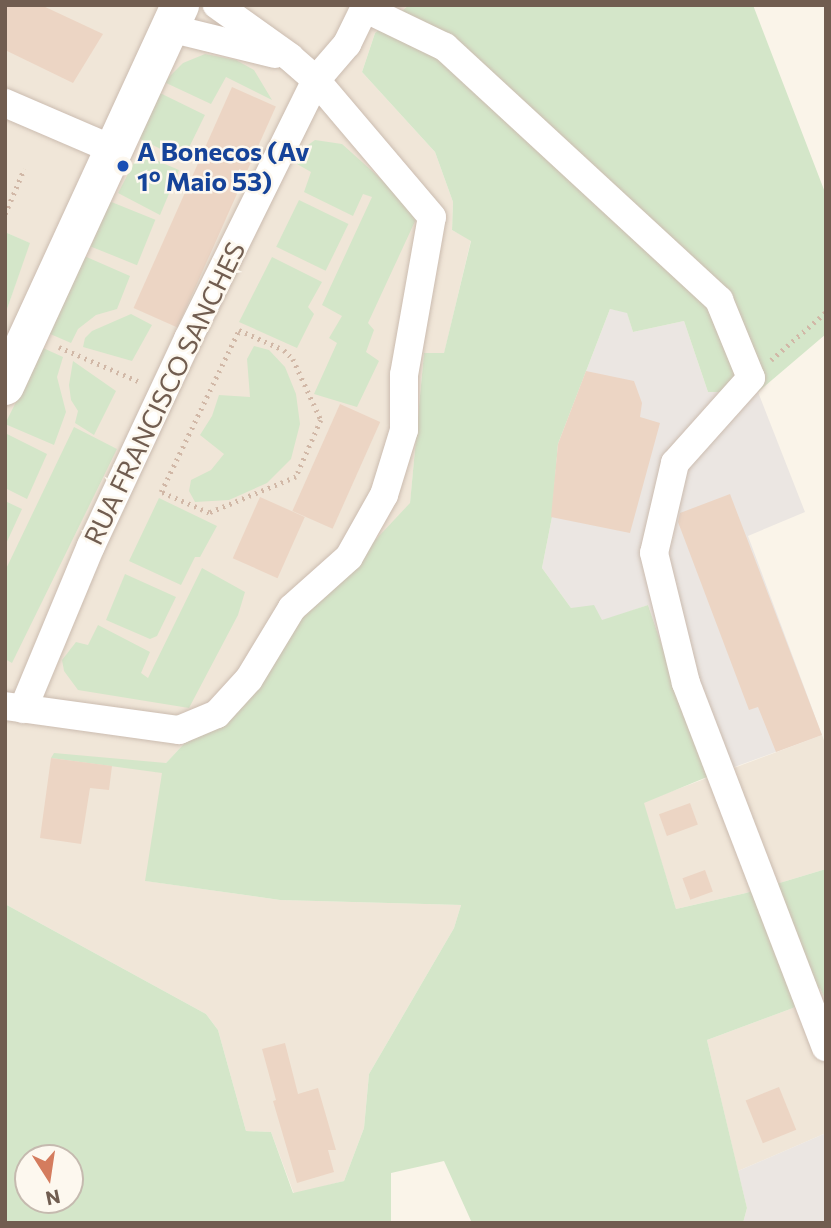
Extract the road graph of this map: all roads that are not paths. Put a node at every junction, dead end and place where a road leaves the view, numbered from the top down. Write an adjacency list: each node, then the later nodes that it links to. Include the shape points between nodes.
1 (216, 5): 3 (street)
2 (365, 7): 6 (street, RUA FRANCISCO SANCHES, via 347,44); 11 (street, via 445,47 719,300 751,378 674,463 654,553 686,684)
3 (238, 14): 5 (street)
4 (175, 17): 5 (street); 8 (street)
5 (290, 58): 6 (street)
6 (316, 80): 10 (street, RUA FRANCISCO SANCHES); 10 (street, via 432,217 404,375 404,429 384,495 349,557 292,608 249,679 217,714 179,730)
7 (5, 103): 8 (street)
8 (112, 149): 9 (street)
9 (5, 386)
10 (14, 708)
11 (826, 1047)

